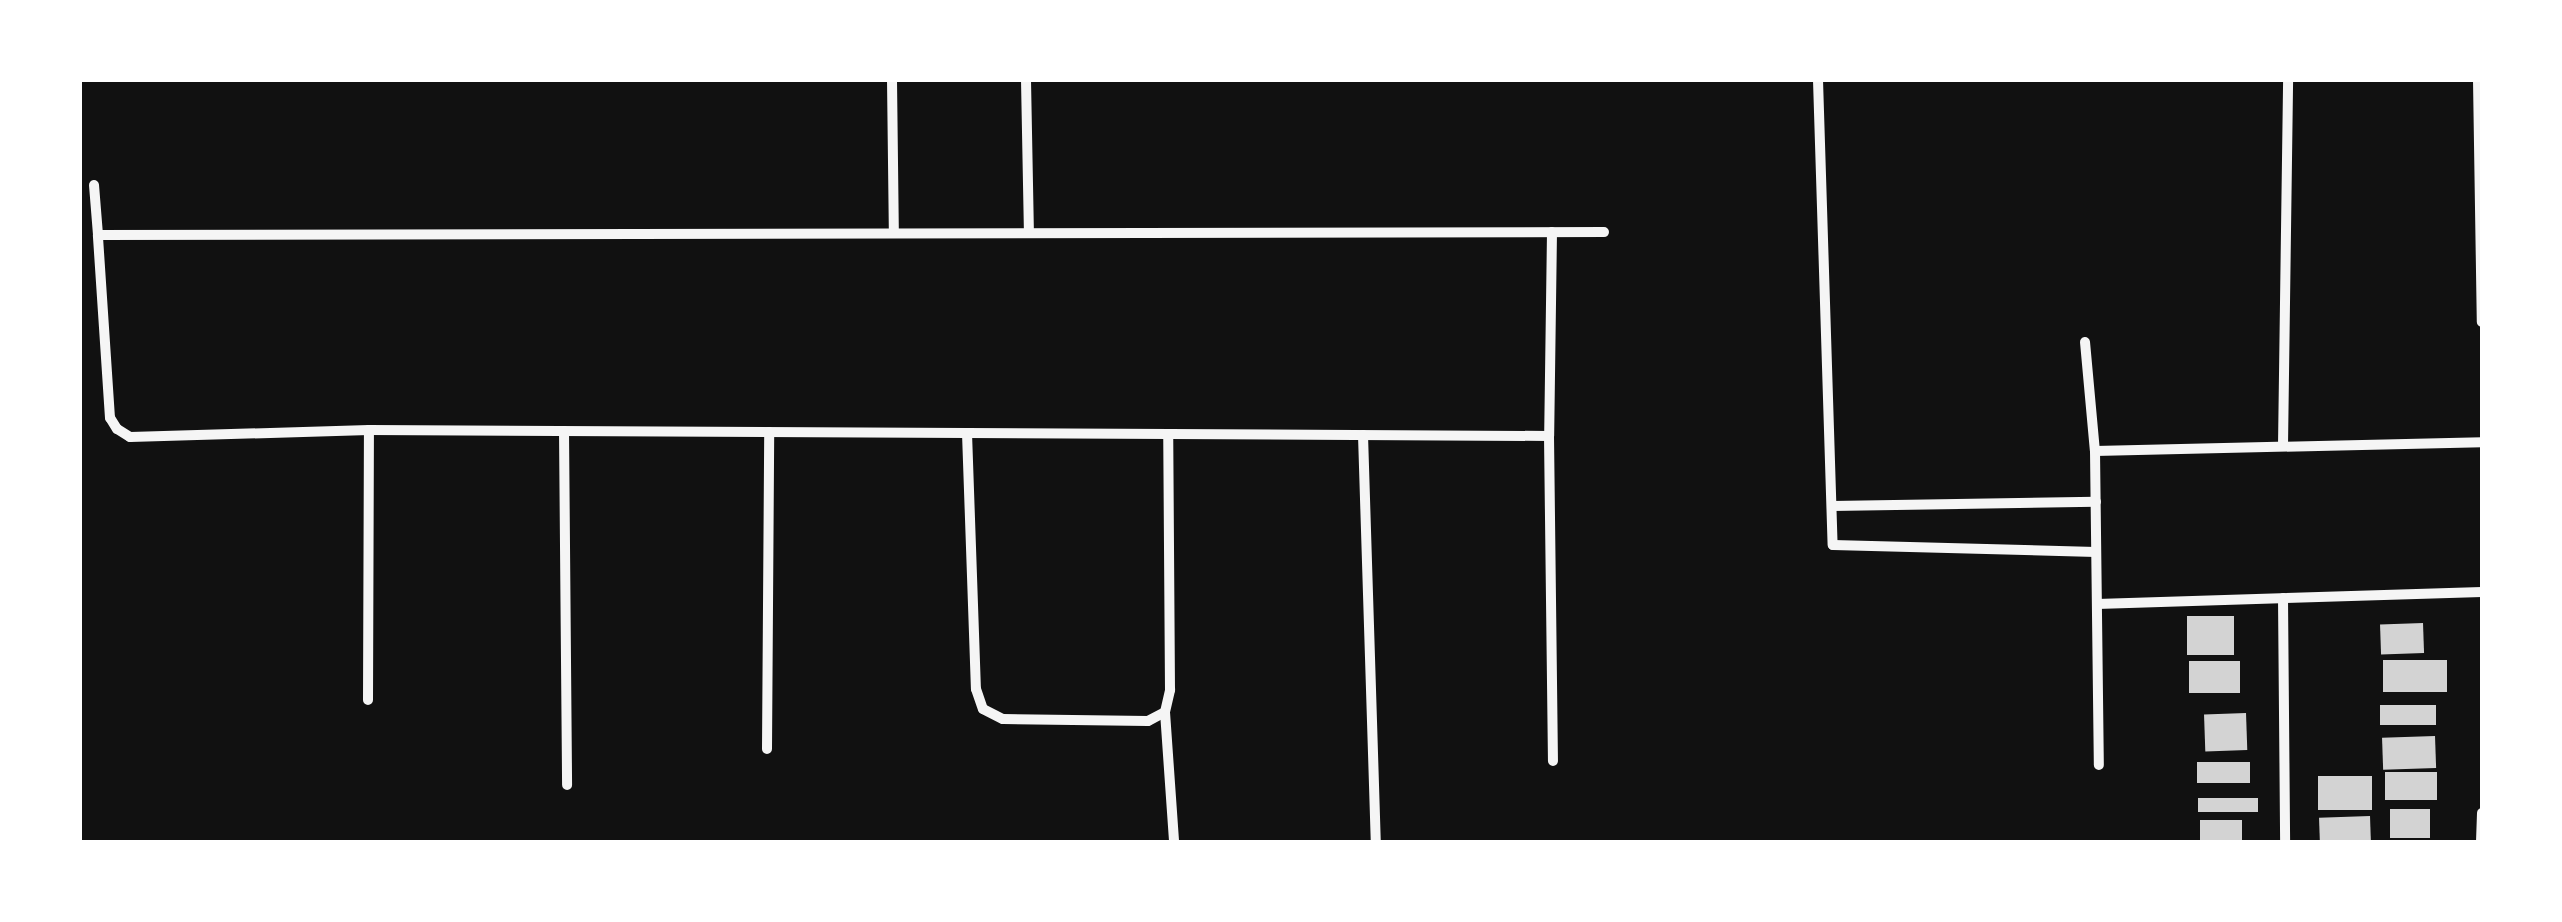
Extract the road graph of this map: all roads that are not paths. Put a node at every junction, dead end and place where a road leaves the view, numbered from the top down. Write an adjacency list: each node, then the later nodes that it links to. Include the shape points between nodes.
1 (892, 80): 9 (street)
2 (1026, 80): 10 (street)
3 (1818, 80): 25 (street)
4 (2288, 80): 22 (street)
5 (2478, 80): 12 (street)
6 (94, 185): 11 (street)
7 (1552, 232): 8 (street); 10 (street); 20 (street)
8 (1604, 232)
9 (894, 233): 10 (street); 11 (street)
10 (1029, 233)
11 (98, 235): 14 (street, via 116,429 130,437)
12 (2482, 322)
13 (2085, 342): 23 (street)
14 (370, 430): 15 (street); 30 (street)
15 (564, 431): 16 (street); 35 (street)
16 (769, 432): 17 (street); 32 (street)
17 (967, 433): 18 (street); 31 (street, via 976,688 983,709 1003,719 1148,720)
18 (1168, 434): 19 (street); 31 (street)
19 (1363, 435): 20 (street); 38 (street)
20 (1548, 436): 33 (street)
21 (2482, 442): 22 (street)
22 (2283, 446): 23 (street)
23 (2094, 451): 24 (street)
24 (2096, 502): 25 (street); 26 (street)
25 (1832, 506): 26 (street, via 1833,544)
26 (2096, 552): 29 (street)
27 (2482, 592): 28 (street)
28 (2283, 598): 29 (street); 39 (street)
29 (2097, 604): 34 (street)
30 (368, 700)
31 (1165, 712): 37 (street)
32 (768, 749)
33 (1553, 762)
34 (2100, 764)
35 (568, 785)
36 (2482, 813): 40 (street)
37 (1174, 842)
38 (1376, 842)
39 (2285, 842)
40 (2481, 842)

